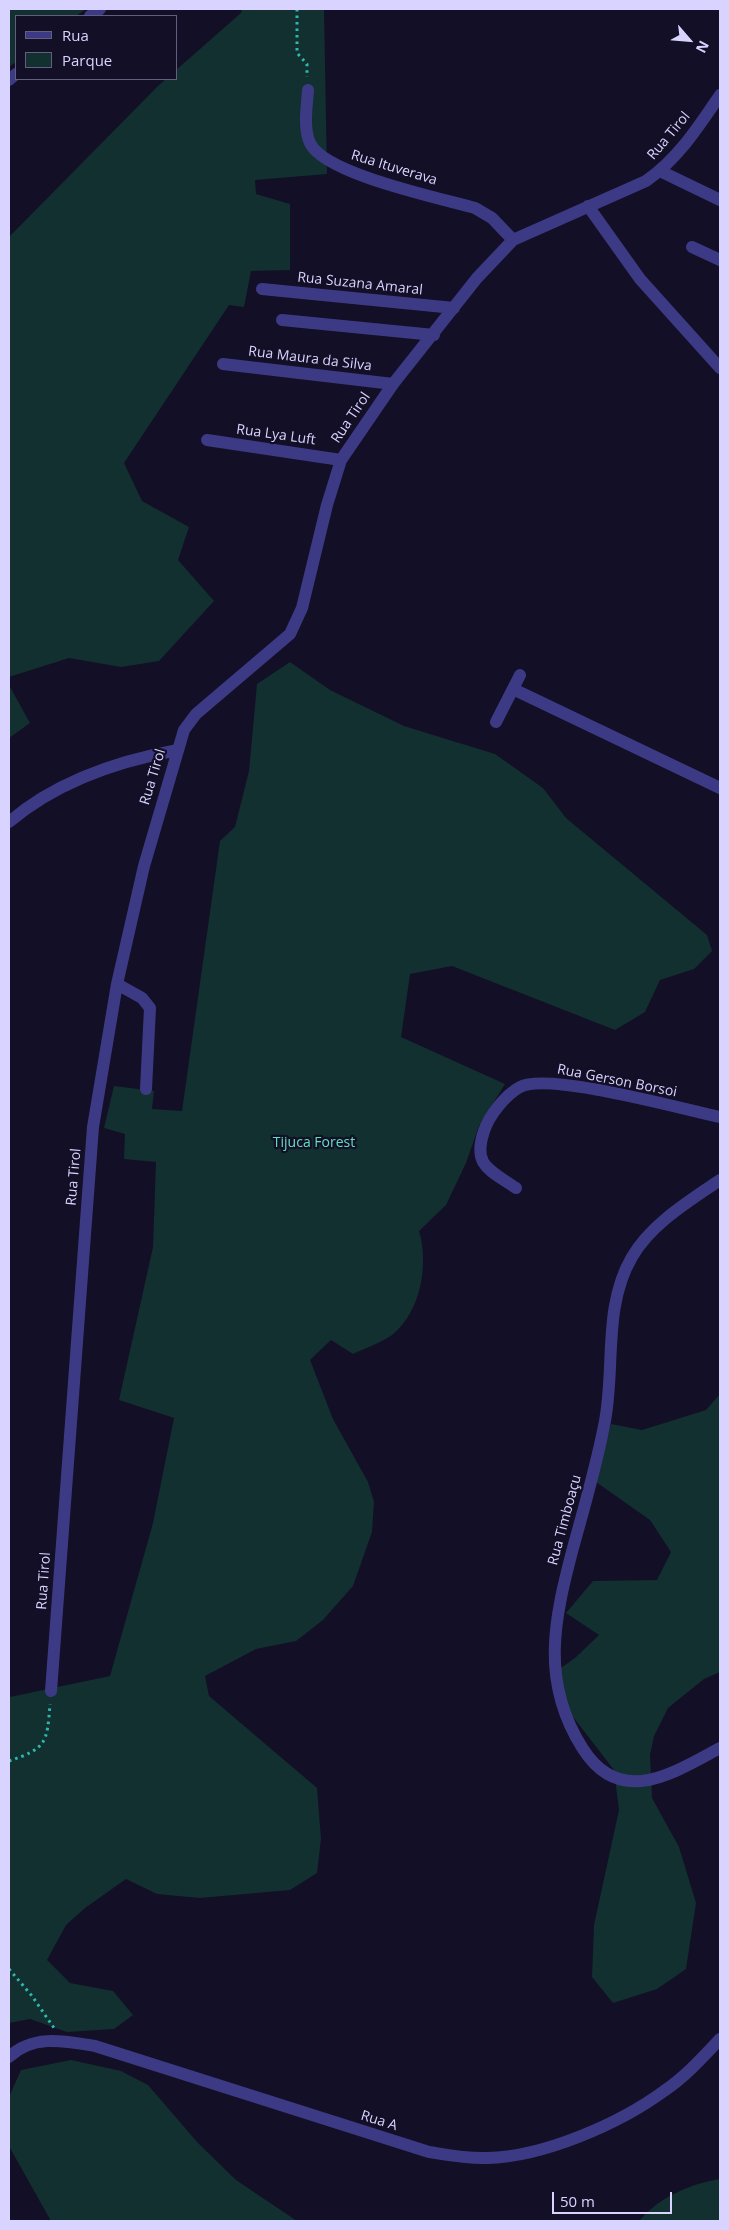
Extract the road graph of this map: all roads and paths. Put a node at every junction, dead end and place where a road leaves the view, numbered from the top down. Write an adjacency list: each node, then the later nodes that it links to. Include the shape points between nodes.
1 (297, 9): 2 (path, via 297,53 306,64)
2 (308, 90): 7 (street, Rua Ituverava, via 309,143 320,157 354,173 475,208 492,218)
3 (720, 95): 4 (street, Rua Tirol, via 676,155)
4 (660, 171): 5 (street); 6 (street, Rua Tirol, via 637,185)
5 (720, 200)
6 (588, 206): 7 (street, Rua Tirol); 15 (street, via 640,279)
7 (513, 240): 11 (street, Rua Tirol, via 493,259)
8 (692, 247): 9 (street)
9 (720, 260)
10 (262, 289): 11 (street, Rua Suzana Amaral)
11 (454, 308): 13 (street, Rua Tirol)
12 (282, 320): 13 (street)
13 (434, 335): 16 (street, Rua Tirol)
14 (223, 364): 16 (street, Rua Maura da Silva)
15 (720, 368)
16 (393, 384): 18 (street, Rua Tirol)
17 (207, 440): 18 (street, Rua Lya Luft)
18 (341, 460): 22 (street, Rua Tirol, via 298,621 280,643 196,714 184,730)
19 (520, 675): 20 (street)
20 (513, 689): 21 (street); 23 (street)
21 (496, 722)
22 (178, 750): 24 (street, via 94,772 42,798); 25 (street, Rua Tirol, via 144,866)
23 (720, 788)
24 (9, 822)
25 (117, 984): 26 (street, via 142,998 150,1008); 30 (street, Rua Tirol, via 93,1127)
26 (146, 1089)
27 (720, 1117): 29 (street, Rua Gerson Borsoi, via 569,1085 534,1083 520,1087 499,1106 486,1125 479,1155 482,1165)
28 (720, 1180): 31 (street, Rua Timboaçu, via 688,1202 640,1245 623,1276 615,1302 605,1424 561,1593 554,1644 554,1668 560,1700 570,1729 600,1769 622,1782 640,1782 682,1768)
29 (516, 1188)
30 (51, 1691): 32 (path, via 45,1740 35,1751)
31 (720, 1748)
32 (9, 1761)
33 (9, 1969): 35 (path)
34 (720, 2040): 35 (street, Rua A, via 685,2074 640,2107 555,2147 486,2158 430,2152 95,2046)
35 (63, 2041): 36 (street, Rua A, via 33,2043)
36 (9, 2057)

